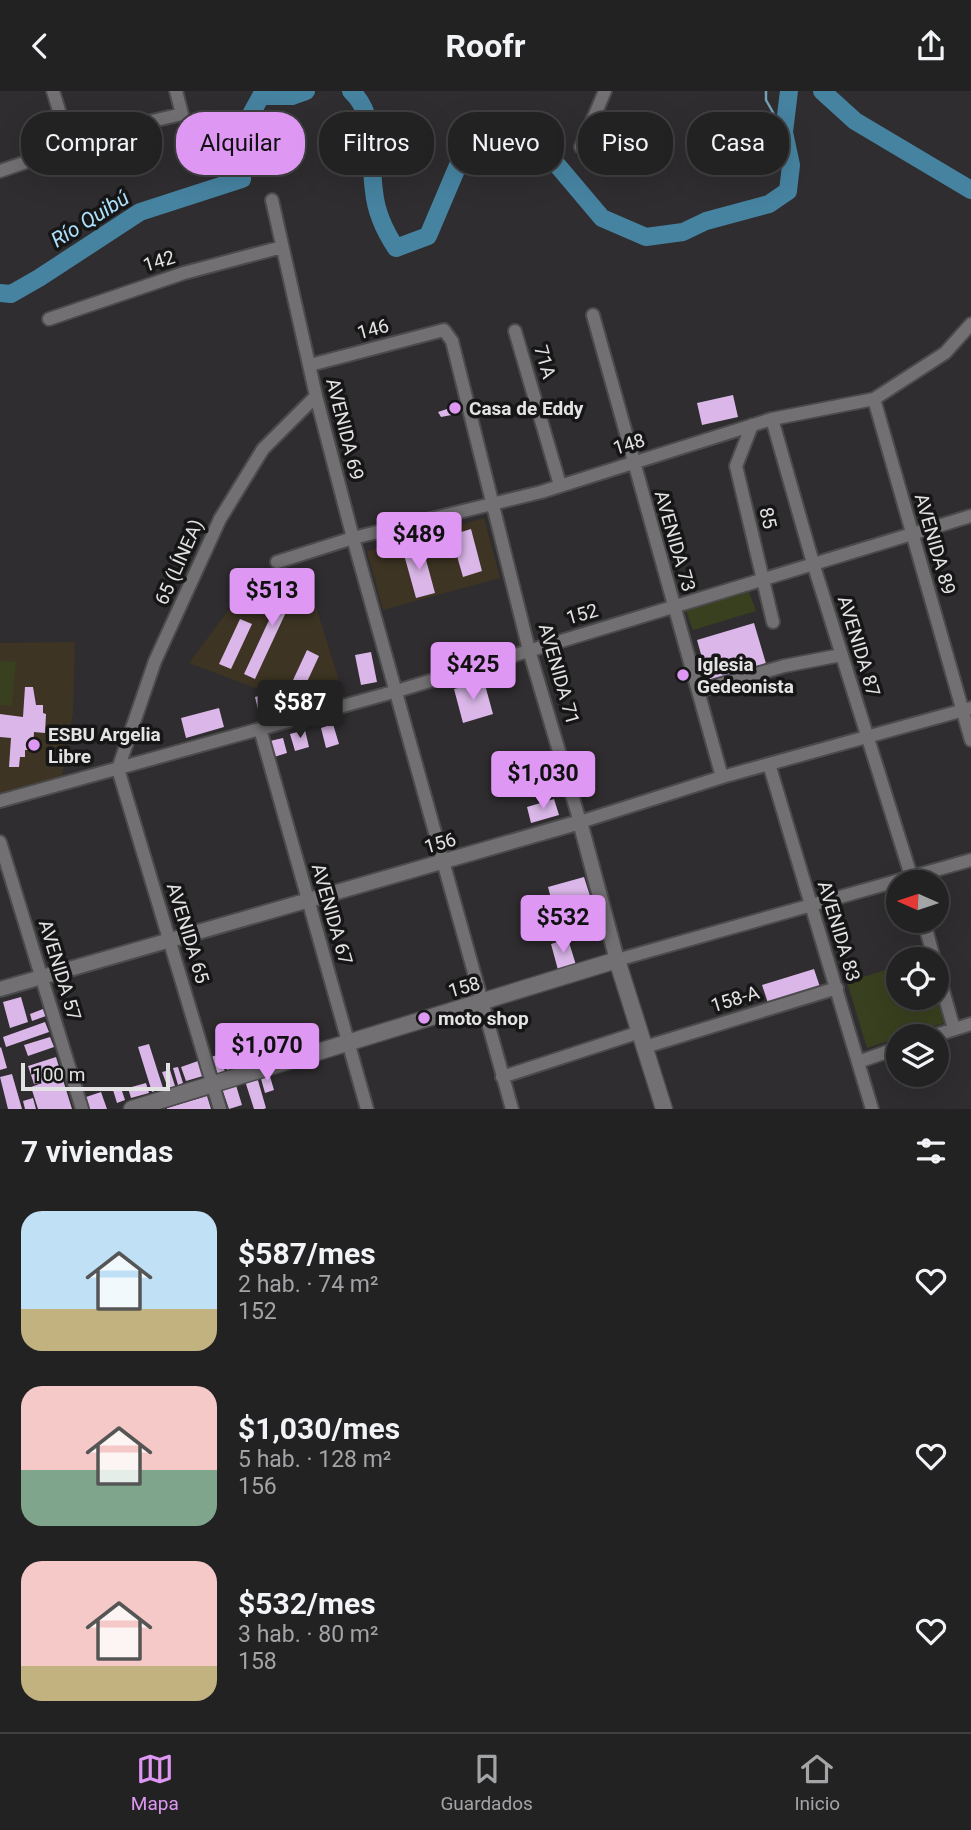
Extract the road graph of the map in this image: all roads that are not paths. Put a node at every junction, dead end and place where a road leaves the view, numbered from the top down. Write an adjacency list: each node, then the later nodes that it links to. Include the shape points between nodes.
1 (53, 91): 4 (street)
2 (176, 91): 6 (street, via 181,114)
3 (605, 91): 5 (street)
4 (59, 112)
5 (596, 112)
6 (162, 119)
7 (21, 163): 8 (street)
8 (0, 170)
9 (272, 200): 10 (street, AVENIDA 69)
10 (282, 247): 12 (street, 142, via 184,273); 16 (street, AVENIDA 69)
11 (593, 315): 21 (street, AVENIDA 73)
12 (49, 319)
13 (971, 324): 18 (street, 148, via 945,353)
14 (444, 330): 16 (street, 146); 23 (street, AVENIDA 71, via 452,341)
15 (515, 331): 22 (street, 71A)
16 (310, 365): 17 (street, AVENIDA 69)
17 (316, 397): 26 (street, AVENIDA 69); 41 (street, 65 (LÍNEA), via 263,449 220,519 155,661)
18 (874, 399): 19 (street, 148); 25 (street, AVENIDA 89)
19 (772, 419): 20 (street, 148); 28 (street, AVENIDA 87)
20 (752, 425): 21 (street, 148); 29 (street, 85, via 736,466)
21 (634, 463): 22 (street, 148); 30 (street, AVENIDA 73)
22 (560, 485): 23 (street, 148)
23 (492, 505): 26 (street, 148); 32 (street, AVENIDA 71)
24 (971, 516): 25 (street, 152)
25 (912, 534): 28 (street, 152); 36 (street, AVENIDA 89)
26 (353, 538): 27 (street, 148); 34 (street, AVENIDA 69)
27 (277, 562)
28 (813, 563): 29 (street, 152); 33 (street, AVENIDA 87)
29 (762, 580): 30 (street, 152); 31 (street, 85)
30 (674, 607): 32 (street, 152); 35 (street, AVENIDA 73)
31 (773, 622)
32 (529, 650): 34 (street, 152); 44 (street, AVENIDA 71)
33 (841, 655): 35 (street); 38 (street, AVENIDA 87)
34 (397, 691): 37 (street, 152); 47 (street, AVENIDA 69)
35 (698, 691): 42 (street, AVENIDA 73)
36 (967, 710): 38 (street, 156); 39 (street, AVENIDA 89)
37 (260, 729): 41 (street, 152); 51 (street, AVENIDA 67)
38 (868, 738): 40 (street, 156); 48 (street, AVENIDA 87)
39 (971, 740)
40 (769, 764): 42 (street, 156); 52 (street, AVENIDA 83)
41 (118, 769): 43 (street, 152); 53 (street, AVENIDA 65)
42 (723, 777): 44 (street, 156)
43 (0, 801)
44 (580, 822): 47 (street, 156); 54 (street, AVENIDA 71)
45 (0, 842): 55 (street, AVENIDA 57)
46 (971, 860): 49 (street, 158)
47 (443, 862): 51 (street, 156); 58 (street, AVENIDA 69)
48 (909, 870)
49 (942, 870)
50 (886, 886): 52 (street, 158)
51 (309, 902): 53 (street, 156); 64 (street, AVENIDA 67)
52 (810, 903): 54 (street, 158); 56 (street, AVENIDA 83)
53 (170, 942): 55 (street, 156); 68 (street, AVENIDA 65)
54 (617, 960): 58 (main road, 158); 63 (main road, AVENIDA 71)
55 (42, 978): 57 (street, 156); 69 (street, AVENIDA 57)
56 (836, 988): 63 (street, 158-A); 66 (street, AVENIDA 83)
57 (0, 989)
58 (482, 1003): 64 (main road, 158); 67 (street, AVENIDA 69)
59 (949, 1010): 61 (street)
60 (971, 1024): 61 (street)
61 (954, 1029): 62 (street)
62 (949, 1031)
63 (643, 1040): 67 (street, 158-A); 74 (main road, AVENIDA 71)
64 (348, 1042): 68 (main road, 158); 72 (street, AVENIDA 67)
65 (886, 1052): 66 (street)
66 (858, 1062): 75 (street, AVENIDA 83)
67 (502, 1077): 73 (street, AVENIDA 69)
68 (213, 1084): 70 (main road, 158); 71 (street, AVENIDA 65)
69 (82, 1109)
70 (132, 1109)
71 (220, 1109)
72 (367, 1109)
73 (512, 1109)
74 (664, 1109)
75 (872, 1109)

